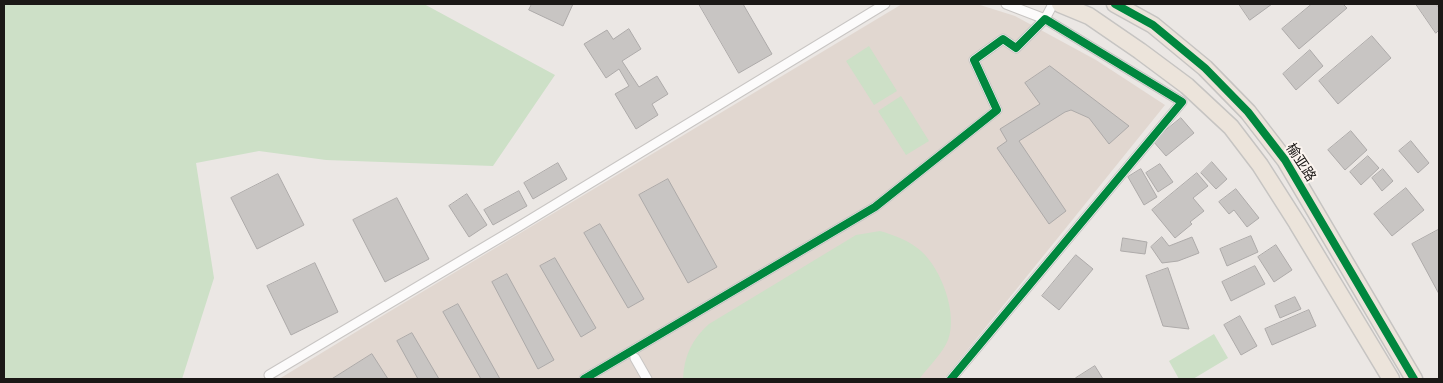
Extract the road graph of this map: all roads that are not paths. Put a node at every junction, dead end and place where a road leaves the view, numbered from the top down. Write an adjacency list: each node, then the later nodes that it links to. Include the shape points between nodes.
1 (885, 4): 8 (street)
2 (1006, 4): 6 (street)
3 (1053, 4): 6 (street)
4 (1060, 4): 12 (highway, via 1089,16 1140,51 1187,86 1231,127 1297,223)
5 (1115, 4): 13 (highway, 榆亚路, via 1153,25 1205,68 1248,112 1291,170)
6 (1045, 19): 9 (street, via 1016,48 1004,39 974,60 997,110 875,207); 11 (street, via 1182,102)
7 (635, 358): 10 (street)
8 (269, 375)
9 (590, 378)
10 (647, 379)
11 (951, 379)
12 (1391, 379)
13 (1414, 379)

